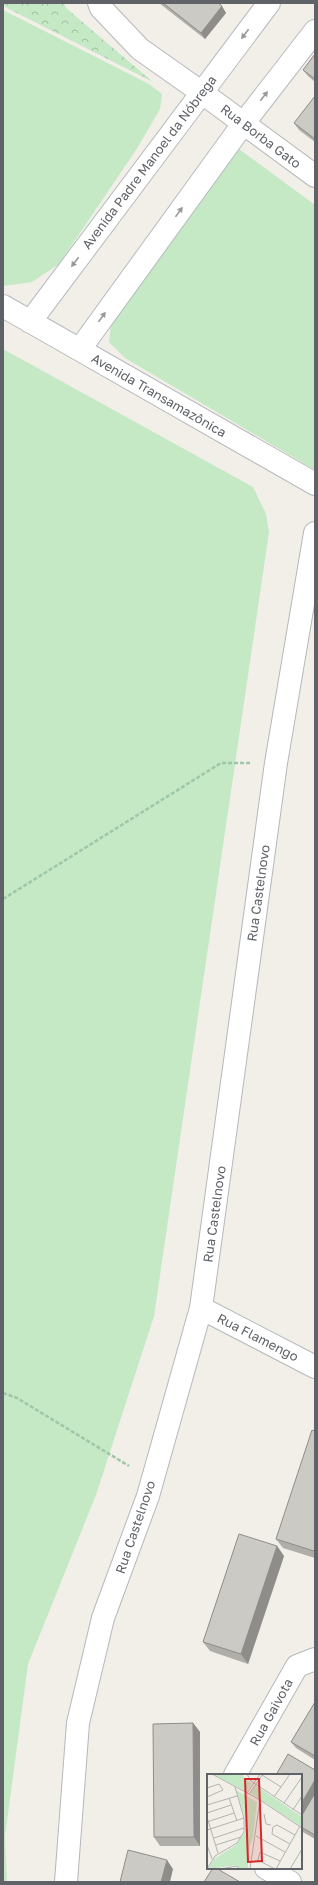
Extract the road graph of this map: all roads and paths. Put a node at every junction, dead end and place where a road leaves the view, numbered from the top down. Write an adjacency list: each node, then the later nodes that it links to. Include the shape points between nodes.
1 (99, 3): 4 (street, Rua Borba Gato, via 140,49)
2 (269, 3): 4 (street, Avenida Padre Manoel da Nóbrega, one-way to 4)
3 (315, 31): 5 (street, one-way to 3)
4 (201, 92): 5 (street, Rua Borba Gato); 8 (street, Avenida Padre Manoel da Nóbrega, one-way to 8)
5 (243, 124): 6 (street, Rua Borba Gato); 9 (street, one-way to 5)
6 (315, 176)
7 (3, 306): 8 (street, Avenida Transamazônica)
8 (30, 322): 9 (street, Avenida Transamazônica)
9 (80, 349): 10 (street, Avenida Transamazônica)
10 (315, 484)
11 (315, 533): 12 (street, Rua Castelnovo)
12 (276, 763): 13 (path, via 221,763); 14 (street, Rua Castelnovo)
13 (3, 899)
14 (201, 1308): 15 (street, Rua Flamengo); 17 (street, Rua Castelnovo)
15 (315, 1367)
16 (3, 1393): 17 (path, via 17,1398)
17 (152, 1480): 21 (street, Rua Castelnovo, via 102,1618 78,1723)
18 (315, 1659): 19 (street, Rua Gaivota, via 297,1666)
19 (236, 1774)
20 (268, 1869): 22 (street)
21 (66, 1882)
22 (290, 1882)

